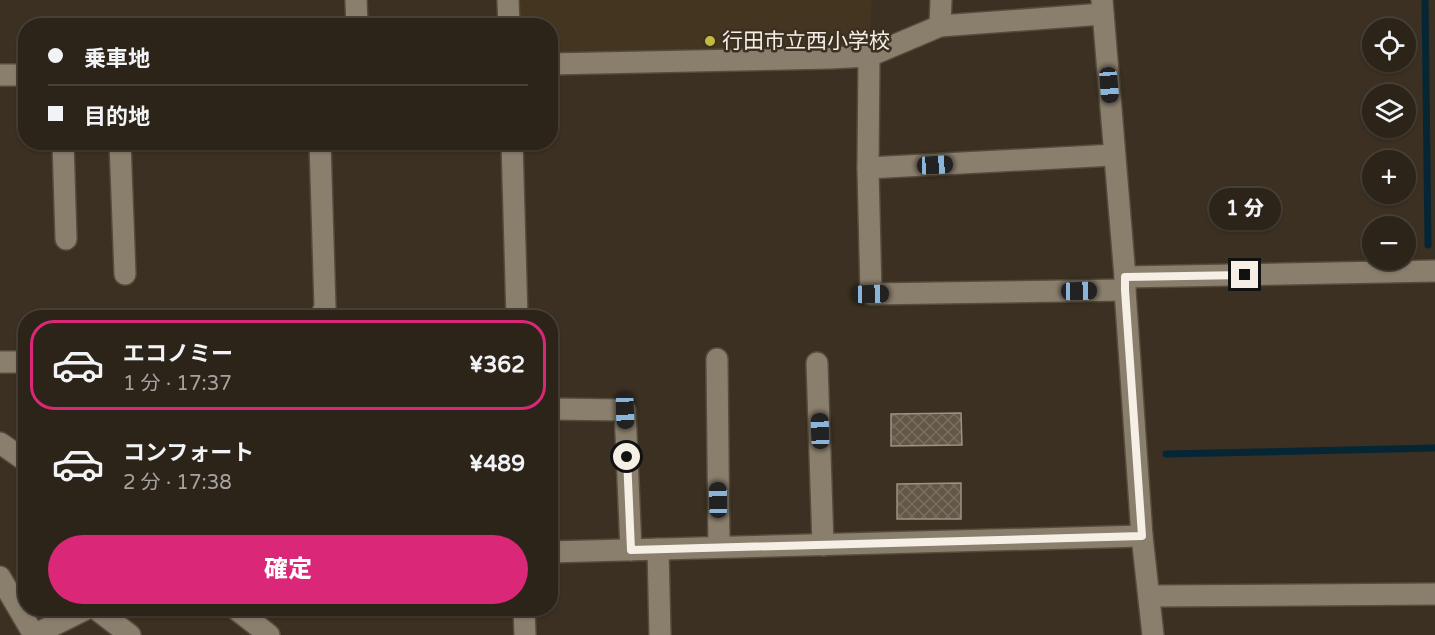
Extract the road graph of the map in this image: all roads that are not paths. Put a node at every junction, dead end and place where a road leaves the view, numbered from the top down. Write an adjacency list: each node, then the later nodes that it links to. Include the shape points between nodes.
1 (356, 0): 5 (street)
2 (508, 0): 6 (street)
3 (941, 0): 7 (street)
4 (1103, 7): 7 (street); 16 (street)
5 (357, 18)
6 (509, 18)
7 (940, 26): 8 (street)
8 (869, 56): 9 (street); 17 (street)
9 (558, 64)
10 (0, 75): 11 (street)
11 (18, 75)
12 (63, 150): 18 (street)
13 (120, 150): 20 (street)
14 (320, 150): 22 (street)
15 (512, 150): 23 (street)
16 (1114, 155): 17 (street); 21 (street)
17 (868, 168): 21 (street, via 871,294)
18 (66, 239)
19 (1435, 271): 21 (street)
20 (125, 274)
21 (1125, 283): 31 (street)
22 (325, 310)
23 (517, 310)
24 (717, 359): 33 (street)
25 (0, 362): 26 (street)
26 (18, 363)
27 (817, 363): 32 (street)
28 (558, 409): 35 (street, via 625,411)
29 (0, 442): 30 (street)
30 (18, 455)
31 (1142, 536): 32 (street); 39 (street)
32 (823, 545): 33 (street)
33 (719, 547): 34 (street)
34 (658, 549): 35 (street); 50 (street)
35 (631, 550): 36 (street)
36 (558, 552)
37 (0, 577): 40 (street)
38 (1435, 594): 39 (street)
39 (1149, 596): 51 (street)
40 (18, 608)
41 (23, 616): 46 (street)
42 (72, 616): 46 (street)
43 (105, 616): 47 (street)
44 (245, 616): 48 (street)
45 (524, 616): 49 (street)
46 (34, 635)
47 (130, 635)
48 (269, 635)
49 (525, 635)
50 (660, 635)
51 (1153, 635)

